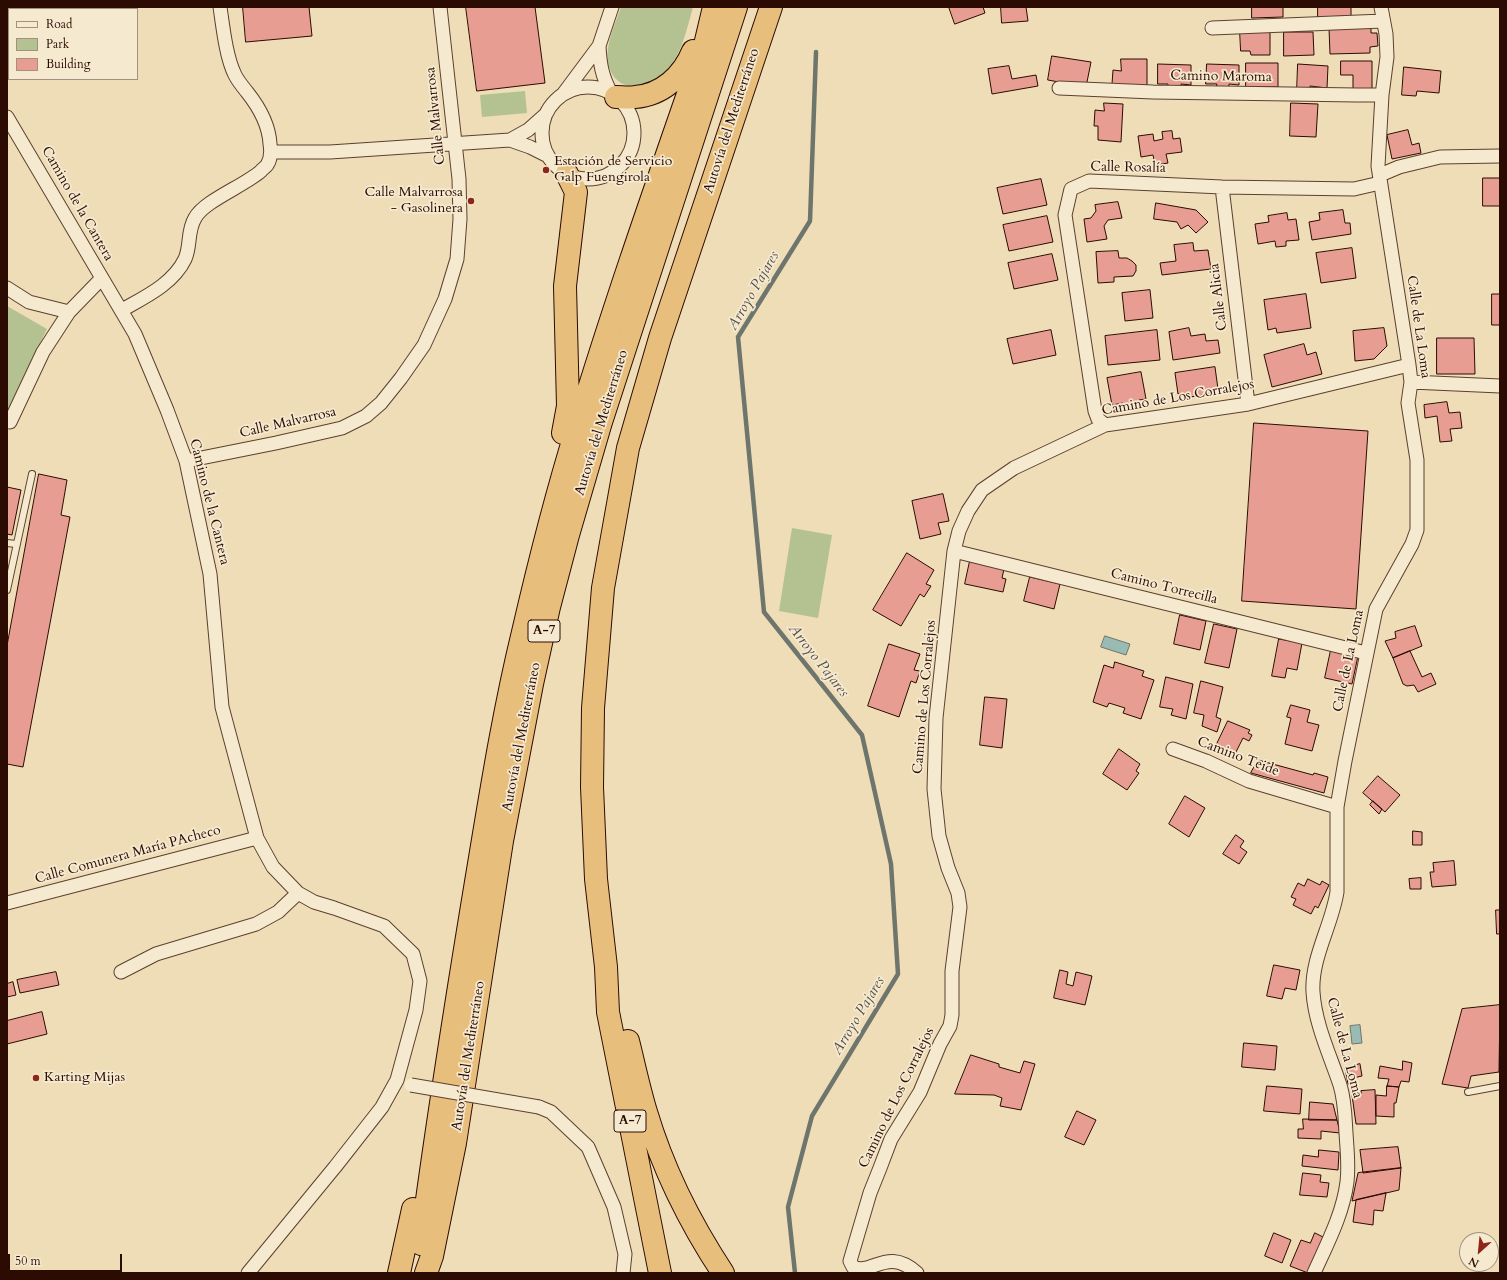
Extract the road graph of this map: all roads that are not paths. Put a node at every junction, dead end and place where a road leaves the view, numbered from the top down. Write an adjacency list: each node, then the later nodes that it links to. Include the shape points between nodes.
1 (220, 7): 20 (street, via 228,54 235,75 260,112 269,132)
2 (440, 7): 19 (street, Calle Malvarrosa)
3 (612, 7): 11 (street)
4 (710, 7): 14 (highway, via 688,62 675,80 656,92 635,97)
5 (714, 7): 38 (highway, via 705,45 624,281)
6 (736, 7): 59 (highway, Autovía del Mediterráneo / A-7, via 601,422 549,607 502,842 455,1143 432,1256)
7 (770, 7): 49 (highway, Autovía del Mediterráneo / A-7, via 660,338 628,448 603,588 593,708 592,787 596,879)
8 (1381, 7): 9 (street, Calle de La Loma)
9 (1383, 21): 10 (street); 15 (street, Calle de La Loma, via 1387,57)
10 (1212, 28)
11 (599, 46): 13 (street); 14 (street, via 603,78)
12 (1059, 88): 15 (street, Camino Maroma)
13 (564, 93): 14 (street, via 587,87 599,88); 16 (street)
14 (613, 95): 23 (street, via 629,112 634,130 632,146 625,160 613,171 599,177 584,178)
15 (1382, 95): 24 (street, Calle de La Loma, via 1378,166)
16 (546, 114): 18 (street, via 528,130); 21 (street, via 542,135)
17 (7, 117): 26 (street, Camino de la Cantera)
18 (510, 140): 19 (street); 21 (street)
19 (455, 143): 20 (street, via 330,152); 36 (street, Calle Malvarrosa, via 460,218 457,259 445,299 424,346 381,403 366,416 342,428)
20 (271, 152): 28 (street, via 267,165 253,178 204,207 195,218 190,230 185,259 173,277 153,293)
21 (548, 156): 23 (street)
22 (1500, 156): 24 (street, Calle Rosalía, via 1440,157 1399,167)
23 (567, 174): 38 (highway, via 576,192 565,286 568,406 555,468)
24 (1380, 179): 25 (street, Calle Rosalía, via 1354,189); 30 (street, Calle de La Loma)
25 (1222, 187): 33 (street, Calle Alicia); 35 (street, Calle Rosalía, via 1089,181 1071,189 1065,215 1096,411 1098,419)
26 (102, 278): 28 (street, Camino de la Cantera); 29 (street)
27 (7, 288): 29 (street, via 29,302)
28 (122, 310): 36 (street, Camino de la Cantera, via 136,334)
29 (68, 312): 34 (street, via 43,352)
30 (1409, 365): 31 (street, Calle de La Loma); 33 (street, Camino de Los Corralejos)
31 (1411, 382): 32 (street); 43 (street, Calle de La Loma, via 1408,403 1417,460 1417,530 1412,544 1376,609)
32 (1500, 386)
33 (1248, 404): 35 (street, Camino de Los Corralejos)
34 (10, 422)
35 (1105, 425): 41 (street, Camino de Los Corralejos, via 1014,468 982,490 968,511)
36 (186, 461): 46 (street, Camino de la Cantera, via 210,574 222,707)
37 (32, 474): 40 (lane)
38 (555, 503): 54 (highway, via 522,634 495,771)
39 (7, 543): 40 (lane)
40 (16, 544): 42 (lane)
41 (954, 551): 43 (street, Camino Torrecilla); 55 (street, Camino de Los Corralejos, via 936,718 934,789 938,836 960,906 952,971 952,1015 950,1026 920,1092 891,1139 870,1193 850,1261)
42 (7, 590)
43 (1366, 653): 45 (street, Calle de La Loma)
44 (1173, 749): 45 (street, Camino Teide, via 1249,781)
45 (1337, 807): 64 (street, Calle de La Loma, via 1337,892 1316,962 1313,992 1324,1041 1343,1098 1347,1174 1343,1200)
46 (257, 838): 47 (street, Camino de la Cantera, via 273,867); 48 (street, Calle Comunera María PAcheco)
47 (298, 892): 50 (street, via 278,912 256,924 156,954); 51 (street, Camino de la Cantera, via 314,902 384,926 413,954 420,981 416,1010)
48 (7, 903)
49 (606, 967): 61 (highway, Autovía del Mediterráneo / A-7, via 608,1012); 62 (highway, via 621,1010 646,1112 666,1166 684,1207)
50 (121, 972)
51 (397, 1080): 56 (street, Camino de la Cantera, via 382,1107 335,1168); 60 (street, bridge, via 411,1085 551,1112 588,1147 614,1206 625,1254)
52 (1500, 1086): 53 (lane)
53 (1468, 1092)
54 (437, 1126): 57 (highway, via 422,1165); 58 (highway)
55 (850, 1270): 63 (street, Camino de Los Corralejos, via 859,1270 892,1260)
56 (248, 1273)
57 (399, 1273)
58 (419, 1273)
59 (426, 1273)
60 (623, 1273)
61 (660, 1273)
62 (723, 1273)
63 (918, 1273)
64 (1314, 1273)

